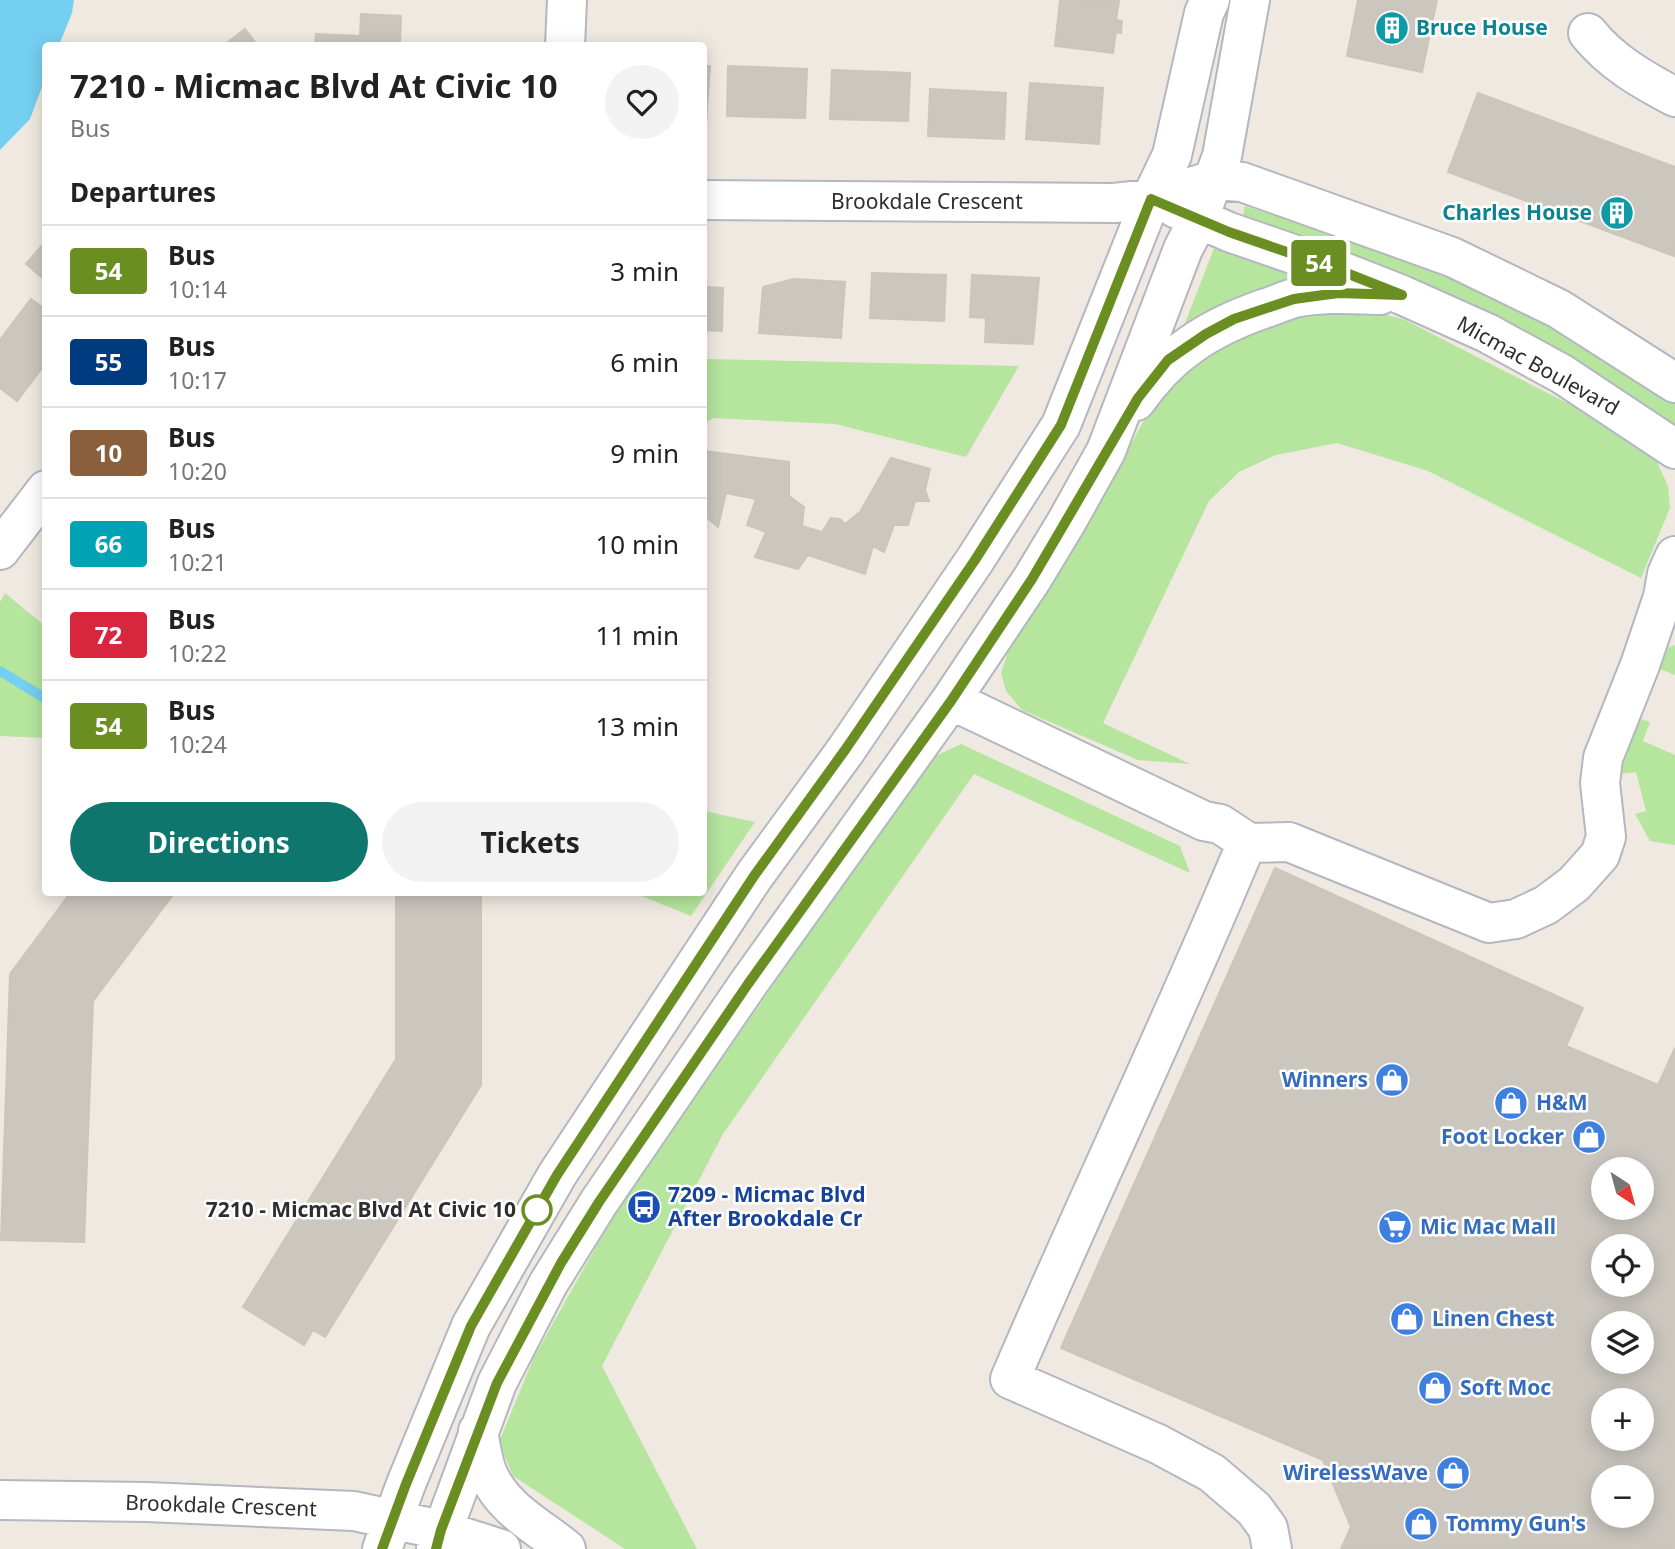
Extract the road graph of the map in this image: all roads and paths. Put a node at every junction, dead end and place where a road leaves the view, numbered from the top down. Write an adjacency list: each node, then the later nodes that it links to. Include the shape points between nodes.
1 (566, 0): 5 (street)
2 (1210, 0): 8 (street, via 1172,155)
3 (1250, 0): 7 (street)
4 (1588, 33): 6 (street, via 1600,49 1642,80)
5 (565, 42)
6 (1675, 97)
7 (1214, 180): 8 (street); 10 (street); 12 (street, via 1242,182 1452,257 1559,309)
8 (1151, 199): 9 (street, Brookdale Crescent, via 1114,203); 10 (street, Micmac Boulevard); 23 (street, via 1061,425 975,560 754,876 557,1175 471,1326)
9 (707, 200)
10 (1199, 218): 11 (street, Micmac Boulevard); 14 (street)
11 (1402, 295): 13 (street, Micmac Boulevard, via 1488,333 1562,374); 14 (street, via 1338,293 1294,299 1234,319 1168,360)
12 (1675, 383)
13 (1675, 449)
14 (1106, 451): 19 (street, via 1032,579)
15 (42, 495): 16 (street)
16 (0, 550)
17 (1675, 556): 18 (street, via 1667,574)
18 (1669, 600): 20 (street, via 1603,758 1600,783 1606,837 1600,855 1574,884 1546,905 1516,919 1489,923 1289,842)
19 (951, 701): 20 (street, via 1204,821 1220,824); 21 (street, via 599,1202 542,1296)
20 (1249, 843): 27 (street, via 1010,1380 1158,1444 1212,1473 1254,1509 1268,1528)
21 (478, 1431): 24 (street); 26 (street, via 483,1461 496,1488 516,1512)
22 (0, 1500): 23 (street, Brookdale Crescent, via 354,1511)
23 (388, 1534): 24 (street, Brookdale Crescent)
24 (438, 1539): 25 (street, Brookdale Crescent)
25 (501, 1549)
26 (566, 1549)
27 (1272, 1549)

